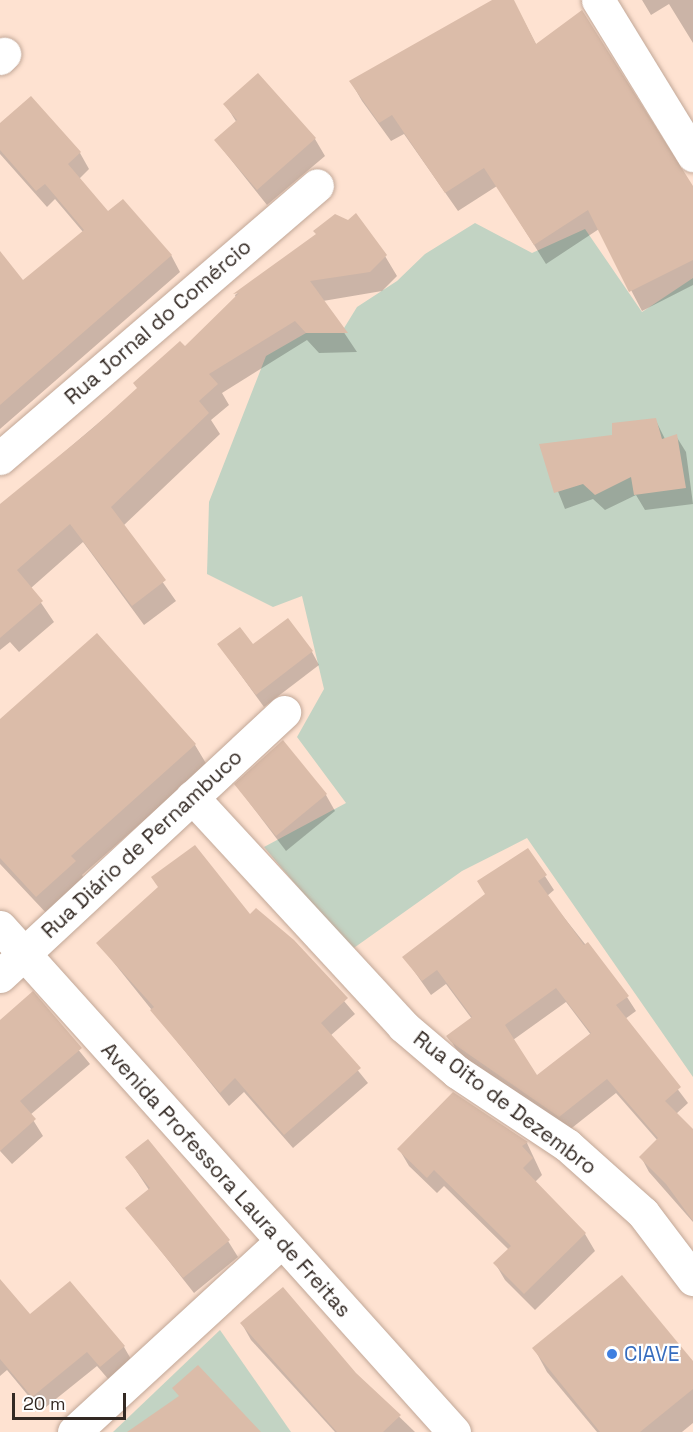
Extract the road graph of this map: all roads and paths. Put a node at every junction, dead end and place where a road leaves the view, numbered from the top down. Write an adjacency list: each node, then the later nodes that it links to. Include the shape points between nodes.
1 (598, 0): 2 (street)
2 (693, 155)
3 (317, 185): 4 (street, Rua Jornal do Comércio)
4 (0, 458)
5 (284, 712): 6 (street, Rua Diário de Pernambuco)
6 (192, 798): 8 (street, Rua Diário de Pernambuco); 11 (street, Rua Oito de Dezembro, via 403,1026 457,1072 567,1144 643,1213)
7 (0, 927): 8 (street, Avenida Professora Laura de Freitas)
8 (24, 954): 9 (street, Rua Diário de Pernambuco); 10 (street, Avenida Professora Laura de Freitas)
9 (0, 976)
10 (282, 1241): 12 (street); 13 (street, Avenida Professora Laura de Freitas)
11 (693, 1279)
12 (74, 1432)
13 (454, 1432)

